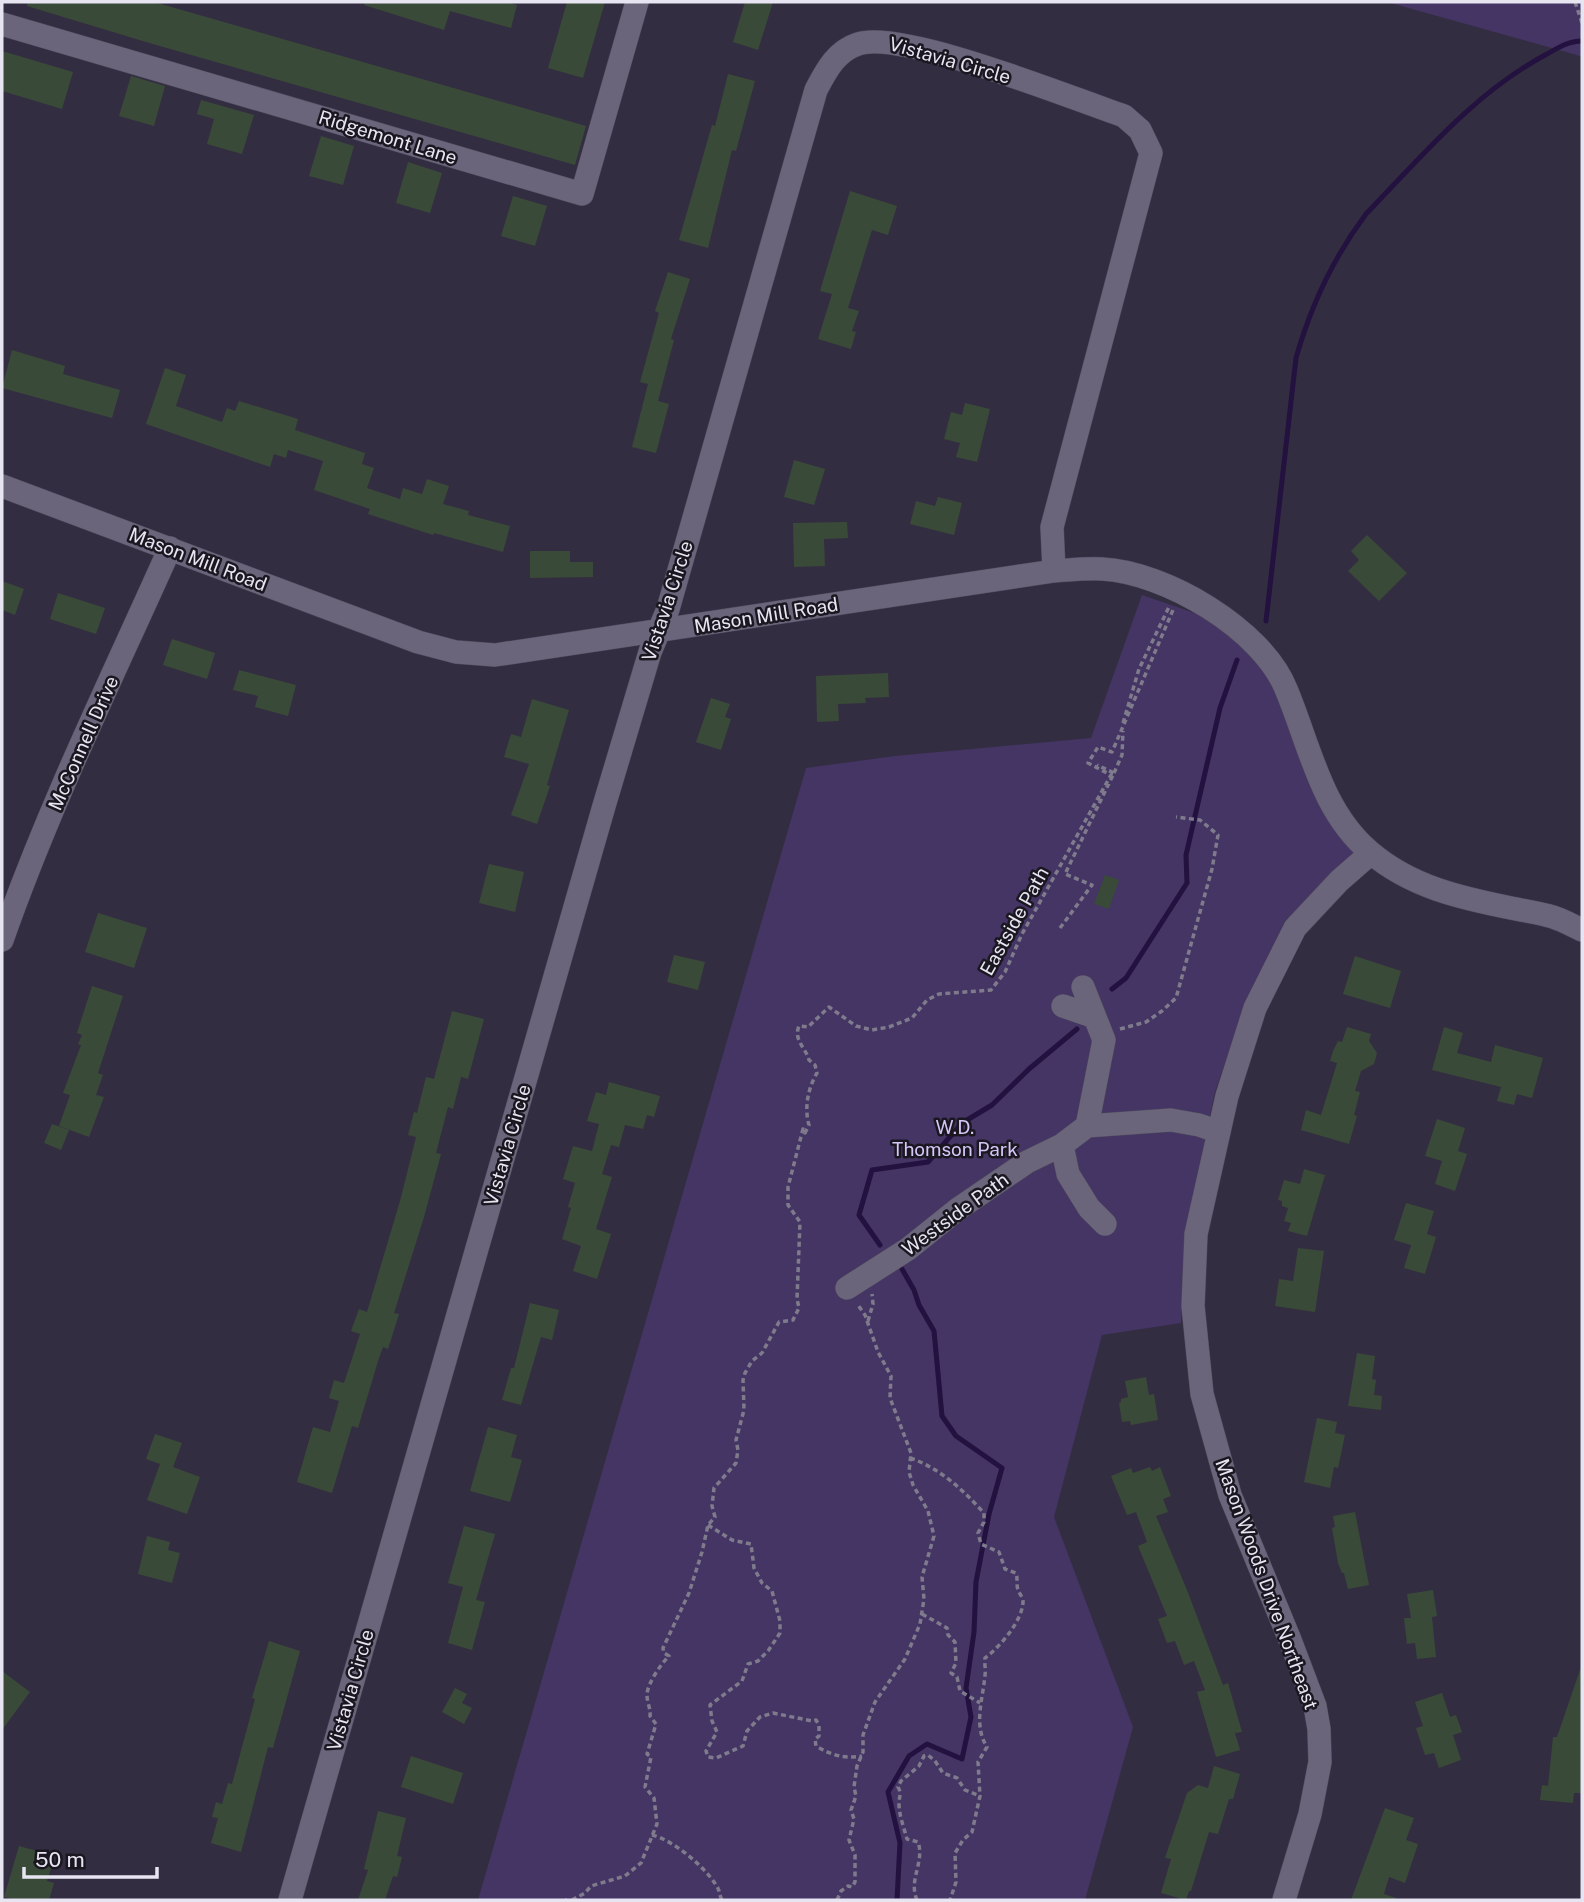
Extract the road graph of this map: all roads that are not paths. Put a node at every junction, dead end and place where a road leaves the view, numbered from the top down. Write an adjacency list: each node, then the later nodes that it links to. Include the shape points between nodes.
1 (637, 2): 2 (street, Ridgemont Lane, via 582,194)
2 (2, 24)
3 (2, 485): 4 (street, Mason Mill Road)
4 (170, 548): 6 (street, Mason Mill Road, via 418,642 456,652 495,655); 9 (street, McConnell Drive, via 52,810)
5 (1054, 570): 6 (street, Mason Mill Road); 6 (street, Vistavia Circle, via 1052,527 1151,153 1140,131 1124,116 986,68 906,45 873,41 857,44 835,58 816,90); 7 (street, Mason Mill Road, via 1104,569 1156,581 1216,611 1252,640 1285,686 1329,802)
6 (659, 631): 18 (street, Vistavia Circle)
7 (1371, 853): 8 (street, Mason Mill Road, via 1435,890 1553,917); 14 (street, Mason Woods Drive Northeast, via 1295,928 1255,1008 1227,1096)
8 (1582, 930)
9 (2, 940)
10 (1083, 987): 12 (street)
11 (1063, 1006): 12 (street)
12 (1095, 1017): 13 (street, via 1104,1040)
13 (1087, 1126): 14 (street, via 1171,1119); 15 (street, Westside Path)
14 (1209, 1128): 19 (street, Mason Woods Drive Northeast, via 1193,1306 1202,1394 1230,1495 1290,1640 1319,1729 1320,1762 1310,1814)
15 (1062, 1145): 16 (street, via 1068,1174); 17 (street, Westside Path, via 1027,1162 908,1250)
16 (1105, 1224)
17 (847, 1288)
18 (290, 1900)
19 (1284, 1900)

